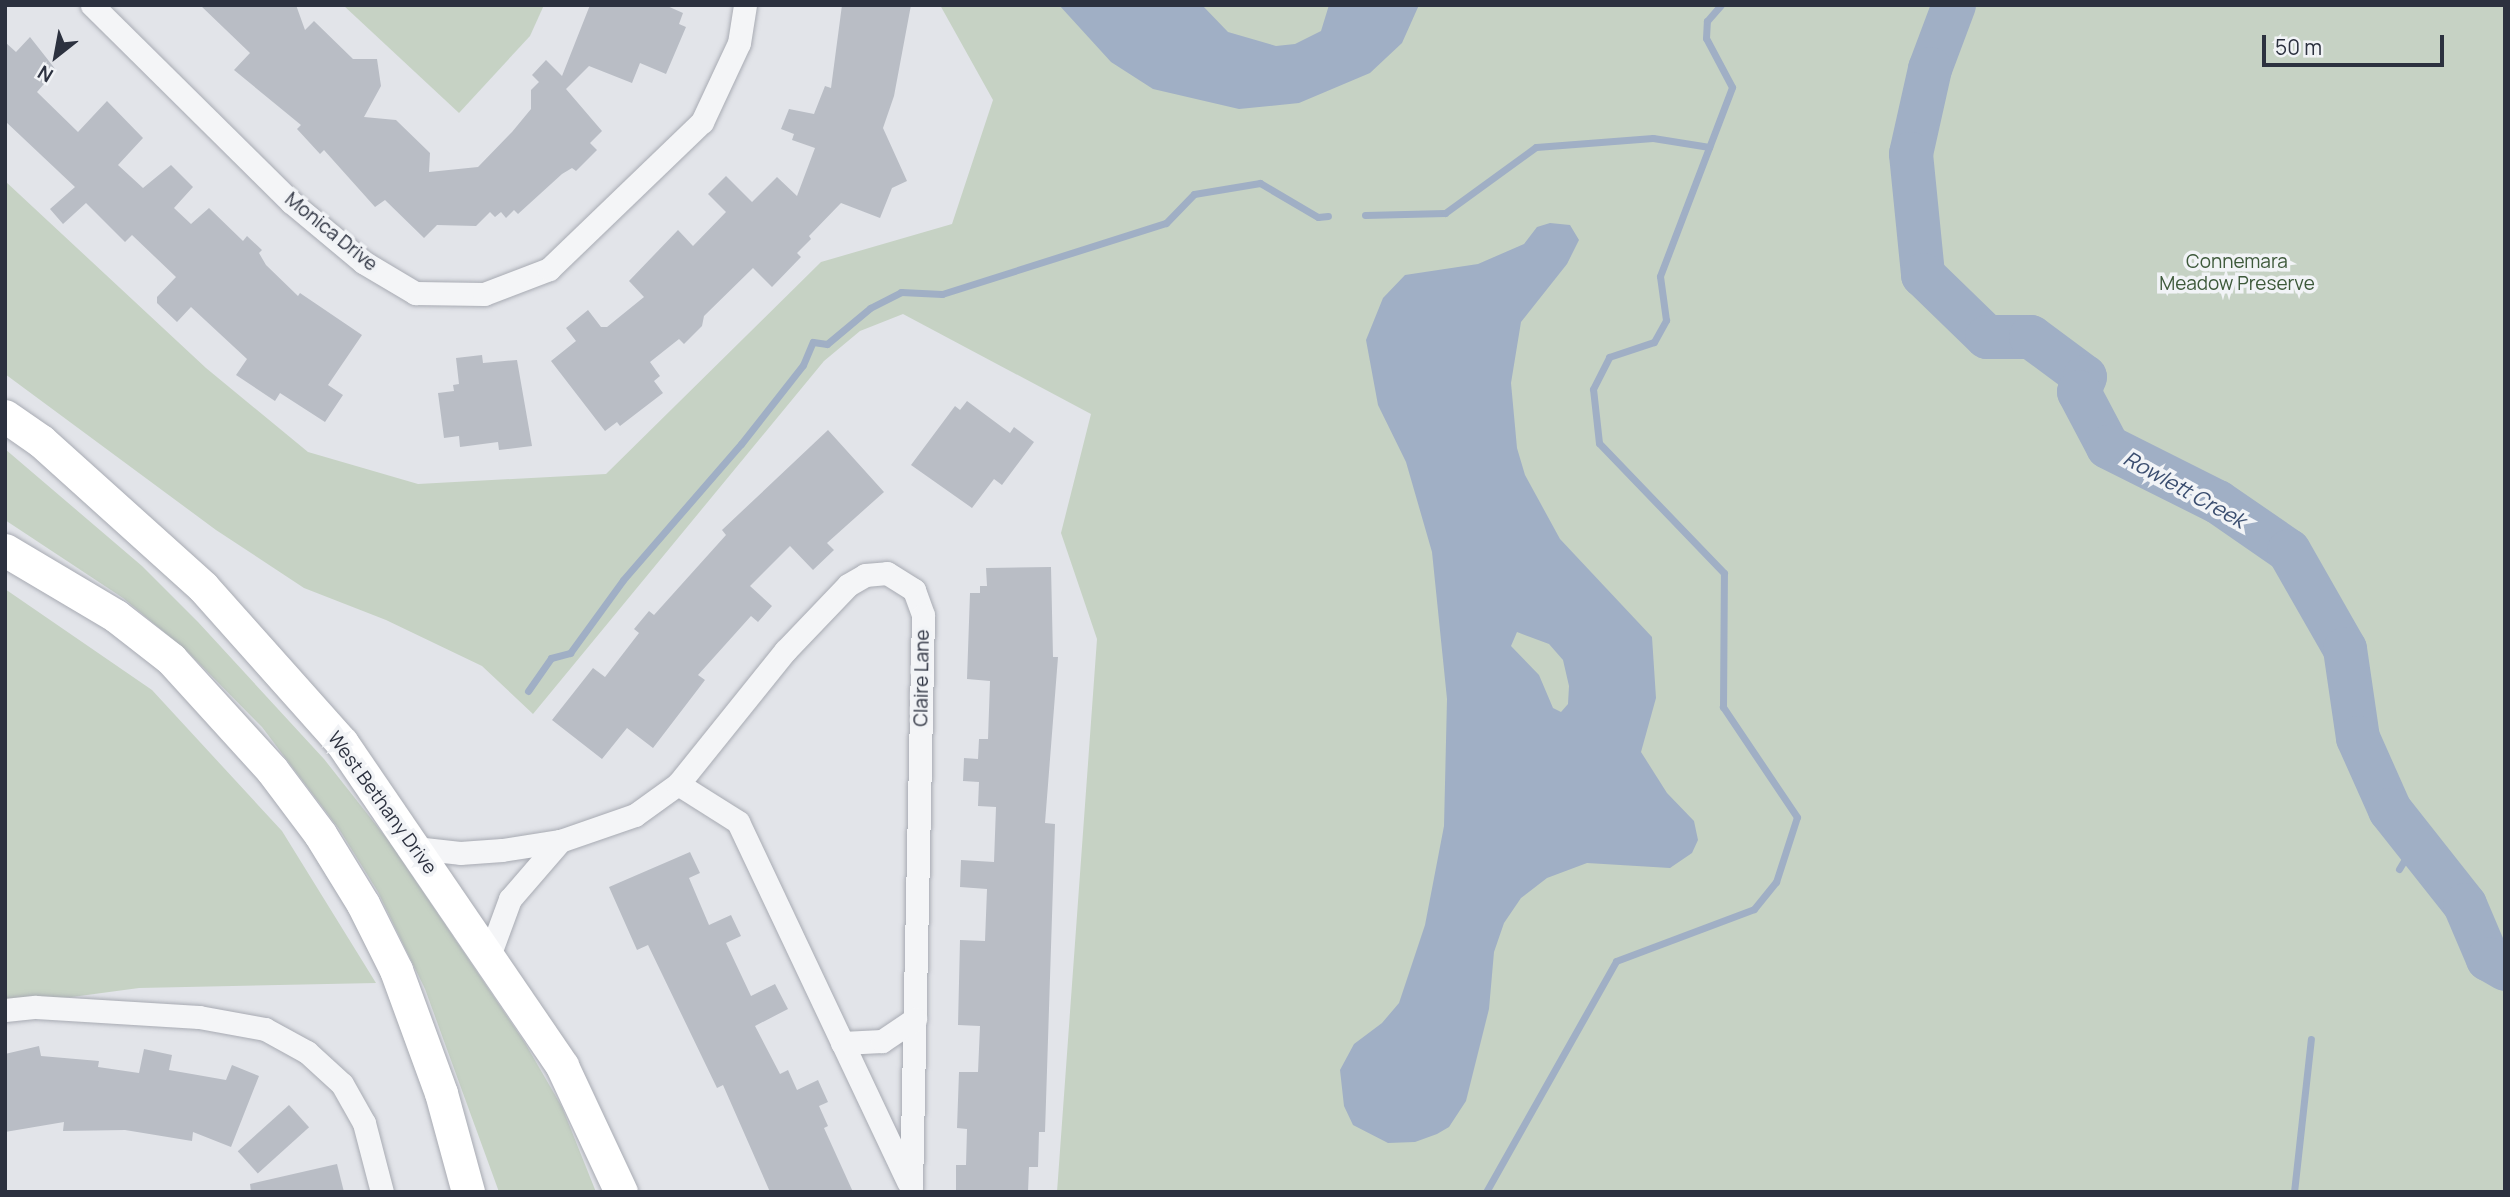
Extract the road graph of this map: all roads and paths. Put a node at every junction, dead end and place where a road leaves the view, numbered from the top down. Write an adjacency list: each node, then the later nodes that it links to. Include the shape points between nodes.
1 (92, 5): 2 (street, Monica Drive, via 291,202 363,262 415,293 484,294 549,270 702,122 739,43)
2 (745, 5)
3 (5, 416): 7 (main road, West Bethany Drive, via 41,441 203,587 342,743)
4 (5, 550): 14 (main road, via 116,615 171,659 264,761 320,834 396,970 441,1093)
5 (678, 784): 6 (street, Claire Lane, via 635,815); 10 (street, Claire Lane, via 785,651 848,585 865,575 887,573 914,590 923,615); 11 (street, Claire Lane, via 738,822)
6 (560, 841): 7 (street, Claire Lane, via 460,853); 8 (street, via 510,899)
7 (415, 848): 8 (main road, West Bethany Drive)
8 (489, 956): 15 (main road, West Bethany Drive, via 562,1066)
9 (5, 1010): 13 (street, via 36,1007 199,1017 265,1029 307,1052 342,1084 364,1123)
10 (915, 1019): 11 (street, via 882,1041); 12 (street, Claire Lane)
11 (842, 1042): 12 (street, Claire Lane)
12 (912, 1190)
13 (382, 1192)
14 (468, 1192)
15 (621, 1192)

